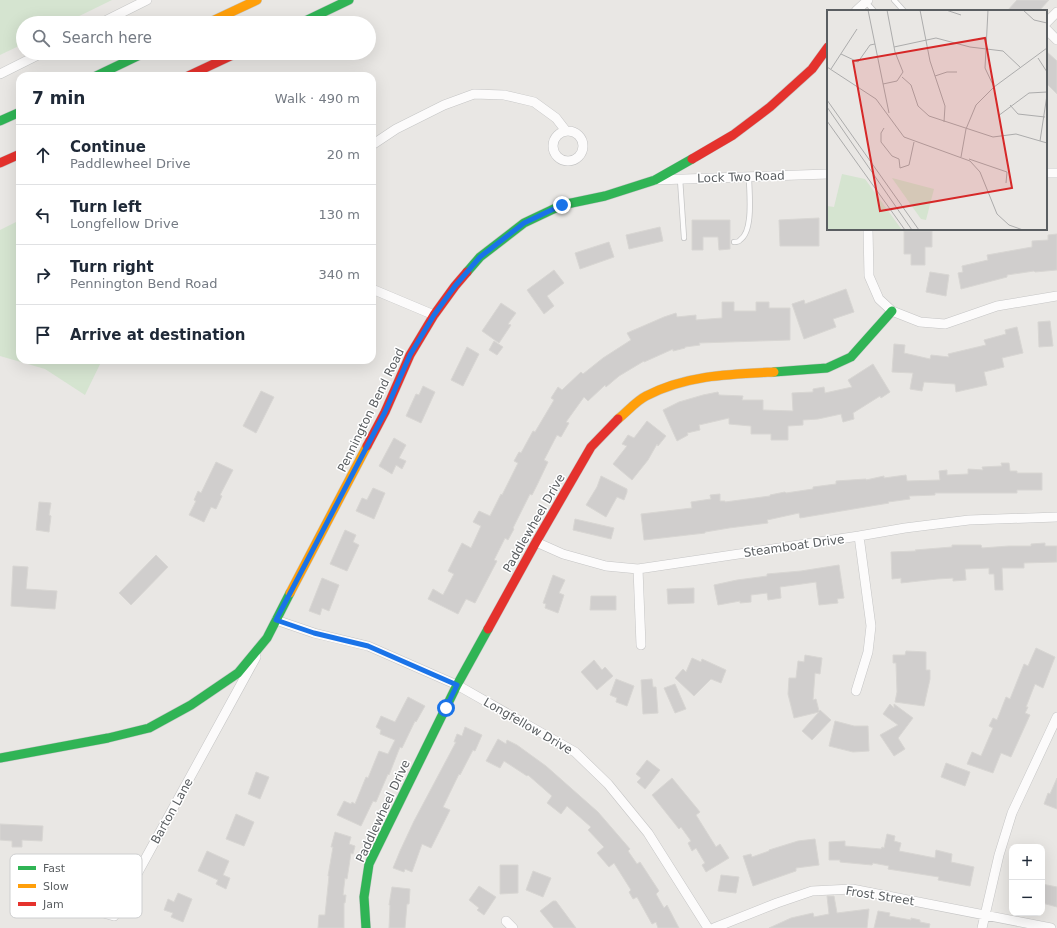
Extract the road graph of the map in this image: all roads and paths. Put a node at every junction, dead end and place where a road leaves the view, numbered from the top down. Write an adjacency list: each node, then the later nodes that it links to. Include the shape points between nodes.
1 (147, 0): 10 (street)
2 (257, 0): 11 (main road)
3 (349, 0): 12 (main road)
4 (894, 0): 8 (lane)
5 (867, 1): 6 (street); 7 (lane)
6 (857, 10)
7 (873, 10)
8 (903, 10)
9 (1057, 12): 13 (street)
10 (116, 16)
11 (223, 16)
12 (316, 16)
13 (1047, 22)
14 (1047, 30): 15 (street)
15 (1057, 40)
16 (827, 48): 32 (main road, Pennington Bend Road, via 812,69 770,107 733,135)
17 (28, 60): 22 (street)
18 (129, 60): 20 (main road)
19 (222, 60): 21 (main road)
20 (104, 72)
21 (197, 72)
22 (0, 74)
23 (16, 114): 24 (main road)
24 (0, 121)
25 (566, 131): 26 (street, via 556,118 534,102 504,95 474,94 396,128)
26 (376, 142)
27 (16, 156): 28 (main road)
28 (0, 164)
29 (827, 174): 30 (street, Lock Two Road)
30 (749, 177): 31 (street, Lock Two Road); 35 (lane, via 749,224 745,234)
31 (680, 179): 32 (street, Lock Two Road); 34 (lane)
32 (655, 180): 39 (main road, Pennington Bend Road, via 605,196 562,205 524,223 480,257)
33 (868, 230): 38 (street, via 869,276 879,299)
34 (684, 238)
35 (734, 242)
36 (376, 291): 39 (street)
37 (1057, 296): 38 (street, via 997,306 945,324 920,322)
38 (892, 311): 42 (main road, Paddlewheel Drive, via 851,357 827,368 708,376 672,385 645,396 616,421 591,448)
39 (434, 315): 44 (main road, Pennington Bend Road, via 410,355 385,412)
40 (1057, 517): 41 (street, Steamboat Drive, via 969,520)
41 (859, 536): 43 (street, Steamboat Drive); 48 (street, via 871,626 868,652)
42 (536, 542): 43 (street, Steamboat Drive, via 563,554 606,566); 47 (main road, Paddlewheel Drive)
43 (638, 569): 46 (street)
44 (276, 620): 45 (main road, Pennington Bend Road); 47 (street, Longfellow Drive, via 314,633 368,646)
45 (267, 638): 50 (main road, Pennington Bend Road, via 238,673 191,705 149,728); 51 (street, Barton Lane)
46 (641, 645)
47 (457, 685): 53 (main road, Paddlewheel Drive, via 369,864 364,897); 54 (street, Longfellow Drive, via 576,752 608,784 648,833)
48 (856, 691)
49 (1057, 717): 52 (street, via 1012,812)
50 (0, 758)
51 (142, 865)
52 (986, 914): 55 (street, Frost Street, via 852,889 812,891); 56 (street); 57 (street, Frost Street)
53 (366, 928)
54 (708, 928)
55 (714, 928)
56 (982, 928)
57 (1051, 928)

